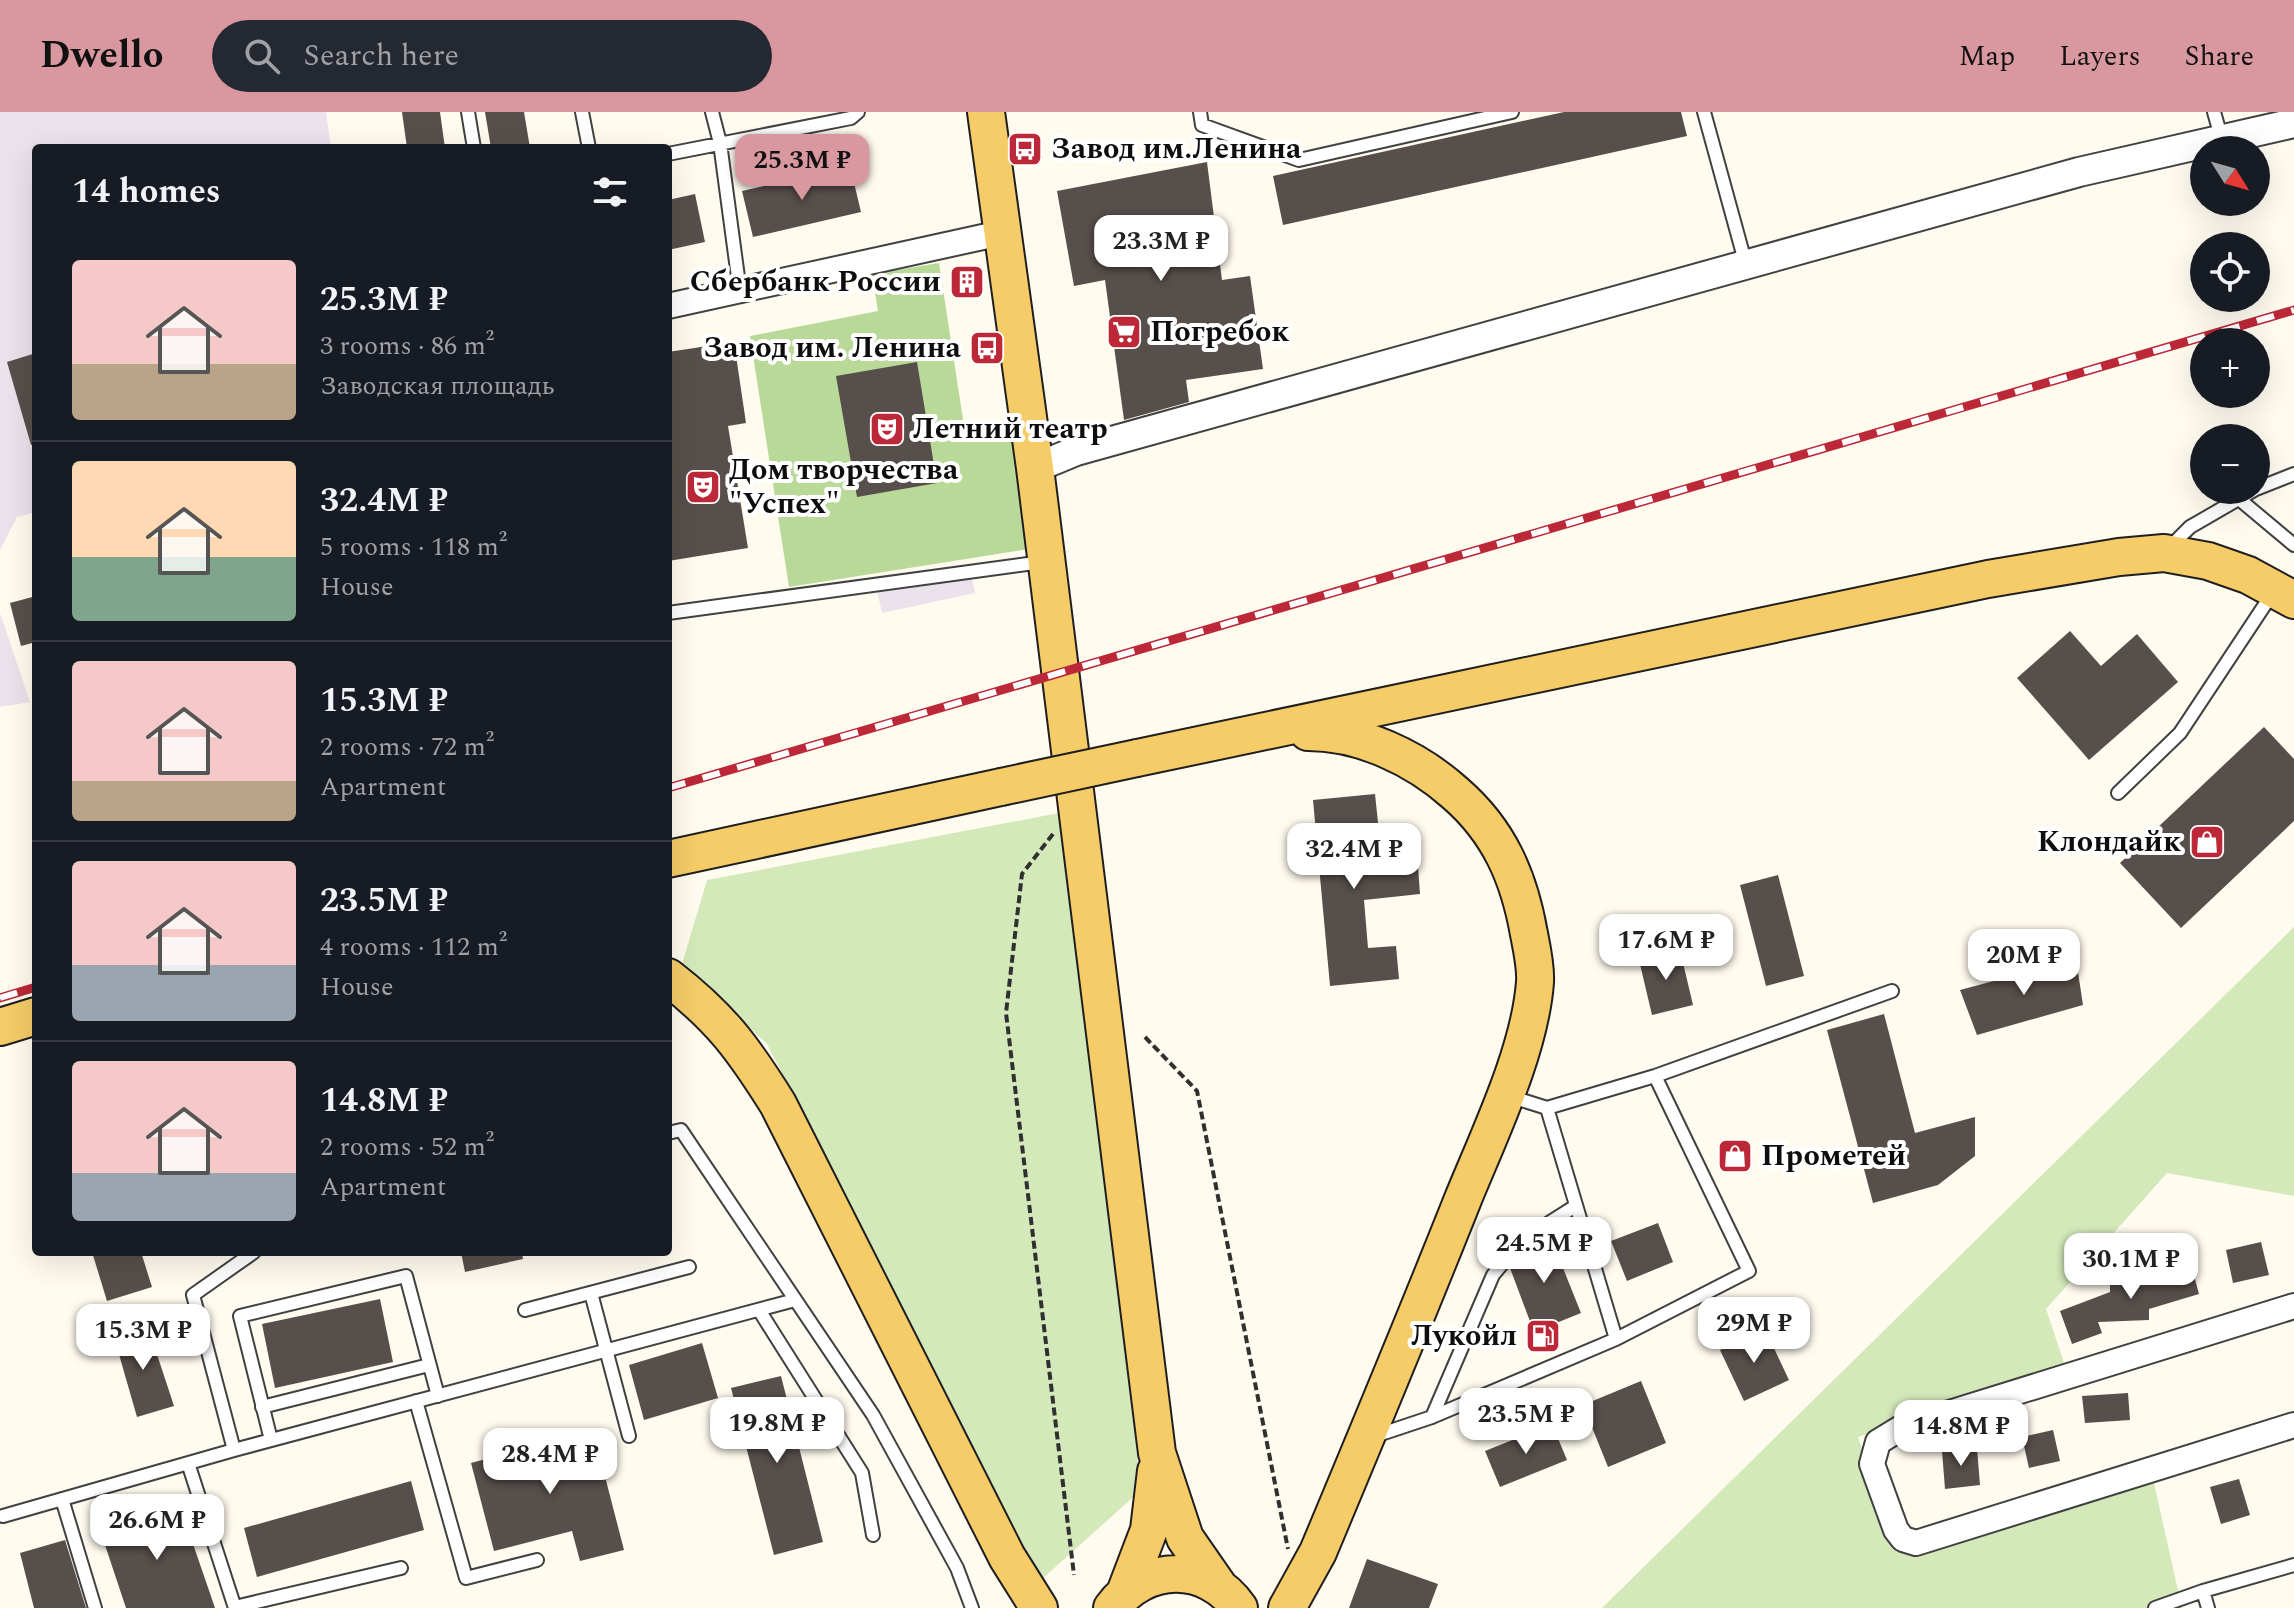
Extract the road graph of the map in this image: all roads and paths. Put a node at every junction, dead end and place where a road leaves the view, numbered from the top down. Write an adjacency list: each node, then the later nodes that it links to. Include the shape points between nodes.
1 (468, 112): 14 (lane)
2 (582, 112): 15 (lane)
3 (712, 112): 13 (lane)
4 (858, 112): 13 (lane, via 851,118)
5 (986, 112): 18 (main road)
6 (1200, 112): 7 (lane, via 1202,125 1299,160)
7 (1512, 112)
8 (1704, 112): 19 (lane)
9 (2214, 112): 11 (lane)
10 (2294, 123): 12 (street)
11 (2221, 136)
12 (2239, 136)
13 (720, 143): 17 (lane); 20 (lane)
14 (473, 144)
15 (588, 144)
16 (2190, 147): 19 (street, via 2079,172)
17 (672, 153)
18 (1001, 233): 20 (street); 22 (main road)
19 (1746, 265): 22 (street, via 1076,451)
20 (740, 292): 21 (street)
21 (672, 305)
22 (1035, 468): 29 (main road)
23 (2294, 474): 24 (lane)
24 (2270, 483)
25 (2230, 504): 28 (lane, via 2190,527)
26 (2245, 504): 27 (lane)
27 (2294, 545)
28 (2164, 553): 30 (main road, via 2208,561); 32 (main road, via 1988,579)
29 (1045, 562): 31 (lane); 65 (main road)
30 (2285, 594): 33 (lane, via 2180,733)
31 (672, 612)
32 (1258, 732): 35 (main road, bridge); 42 (main road, via 1348,735 1382,747 1447,785 1476,811 1504,851 1524,906 1535,981)
33 (2118, 793)
34 (1054, 832): 73 (path, via 1022,874 1006,1013)
35 (672, 858)
36 (672, 980): 81 (main road, via 707,1007 743,1048 778,1104 1007,1557)
37 (1892, 991): 41 (lane)
38 (32, 1017): 39 (main road)
39 (0, 1027)
40 (1145, 1037): 77 (path, via 1197,1091)
41 (1655, 1076): 43 (lane); 53 (lane, via 1749,1271)
42 (1506, 1095): 43 (lane); 62 (main road)
43 (1547, 1108): 45 (lane)
44 (672, 1132): 49 (lane, via 681,1130)
45 (1574, 1207): 53 (lane); 59 (lane, via 1522,1240 1493,1275)
46 (248, 1256): 64 (lane, via 193,1295)
47 (689, 1267): 48 (lane)
48 (591, 1293): 51 (lane); 54 (lane)
49 (795, 1300): 52 (lane); 80 (lane, via 873,1415 957,1568)
50 (2294, 1306): 60 (street, via 1901,1428 1878,1442 1872,1464 1896,1530 1916,1543)
51 (525, 1310)
52 (759, 1310): 54 (lane); 69 (lane, via 862,1473)
53 (1616, 1339): 59 (lane)
54 (606, 1351): 56 (lane); 61 (lane)
55 (429, 1365): 56 (lane); 58 (lane); 58 (lane, via 406,1276 240,1316)
56 (438, 1396): 57 (lane)
57 (416, 1401): 63 (lane); 70 (lane, via 466,1578)
58 (262, 1407): 63 (lane)
59 (1432, 1417): 62 (lane)
60 (2294, 1425)
61 (629, 1436)
62 (1365, 1439): 77 (main road)
63 (271, 1440): 64 (lane)
64 (234, 1450): 66 (lane)
65 (1157, 1453): 75 (main road, via 1185,1538); 76 (main road, via 1153,1514)
66 (188, 1463): 67 (lane); 79 (lane)
67 (62, 1499): 68 (lane); 78 (lane)
68 (3, 1516)
69 (873, 1535)
70 (537, 1560)
71 (2294, 1565): 74 (lane)
72 (401, 1568): 79 (lane)
73 (1074, 1575)
74 (2203, 1591): 82 (lane); 83 (lane)
75 (1229, 1597): 76 (main road, via 1199,1577 1178,1573 1148,1578)
76 (1119, 1600)
77 (1292, 1600)
78 (95, 1608)
79 (235, 1608)
80 (972, 1608)
81 (1039, 1608)
82 (2155, 1608)
83 (2208, 1608)

